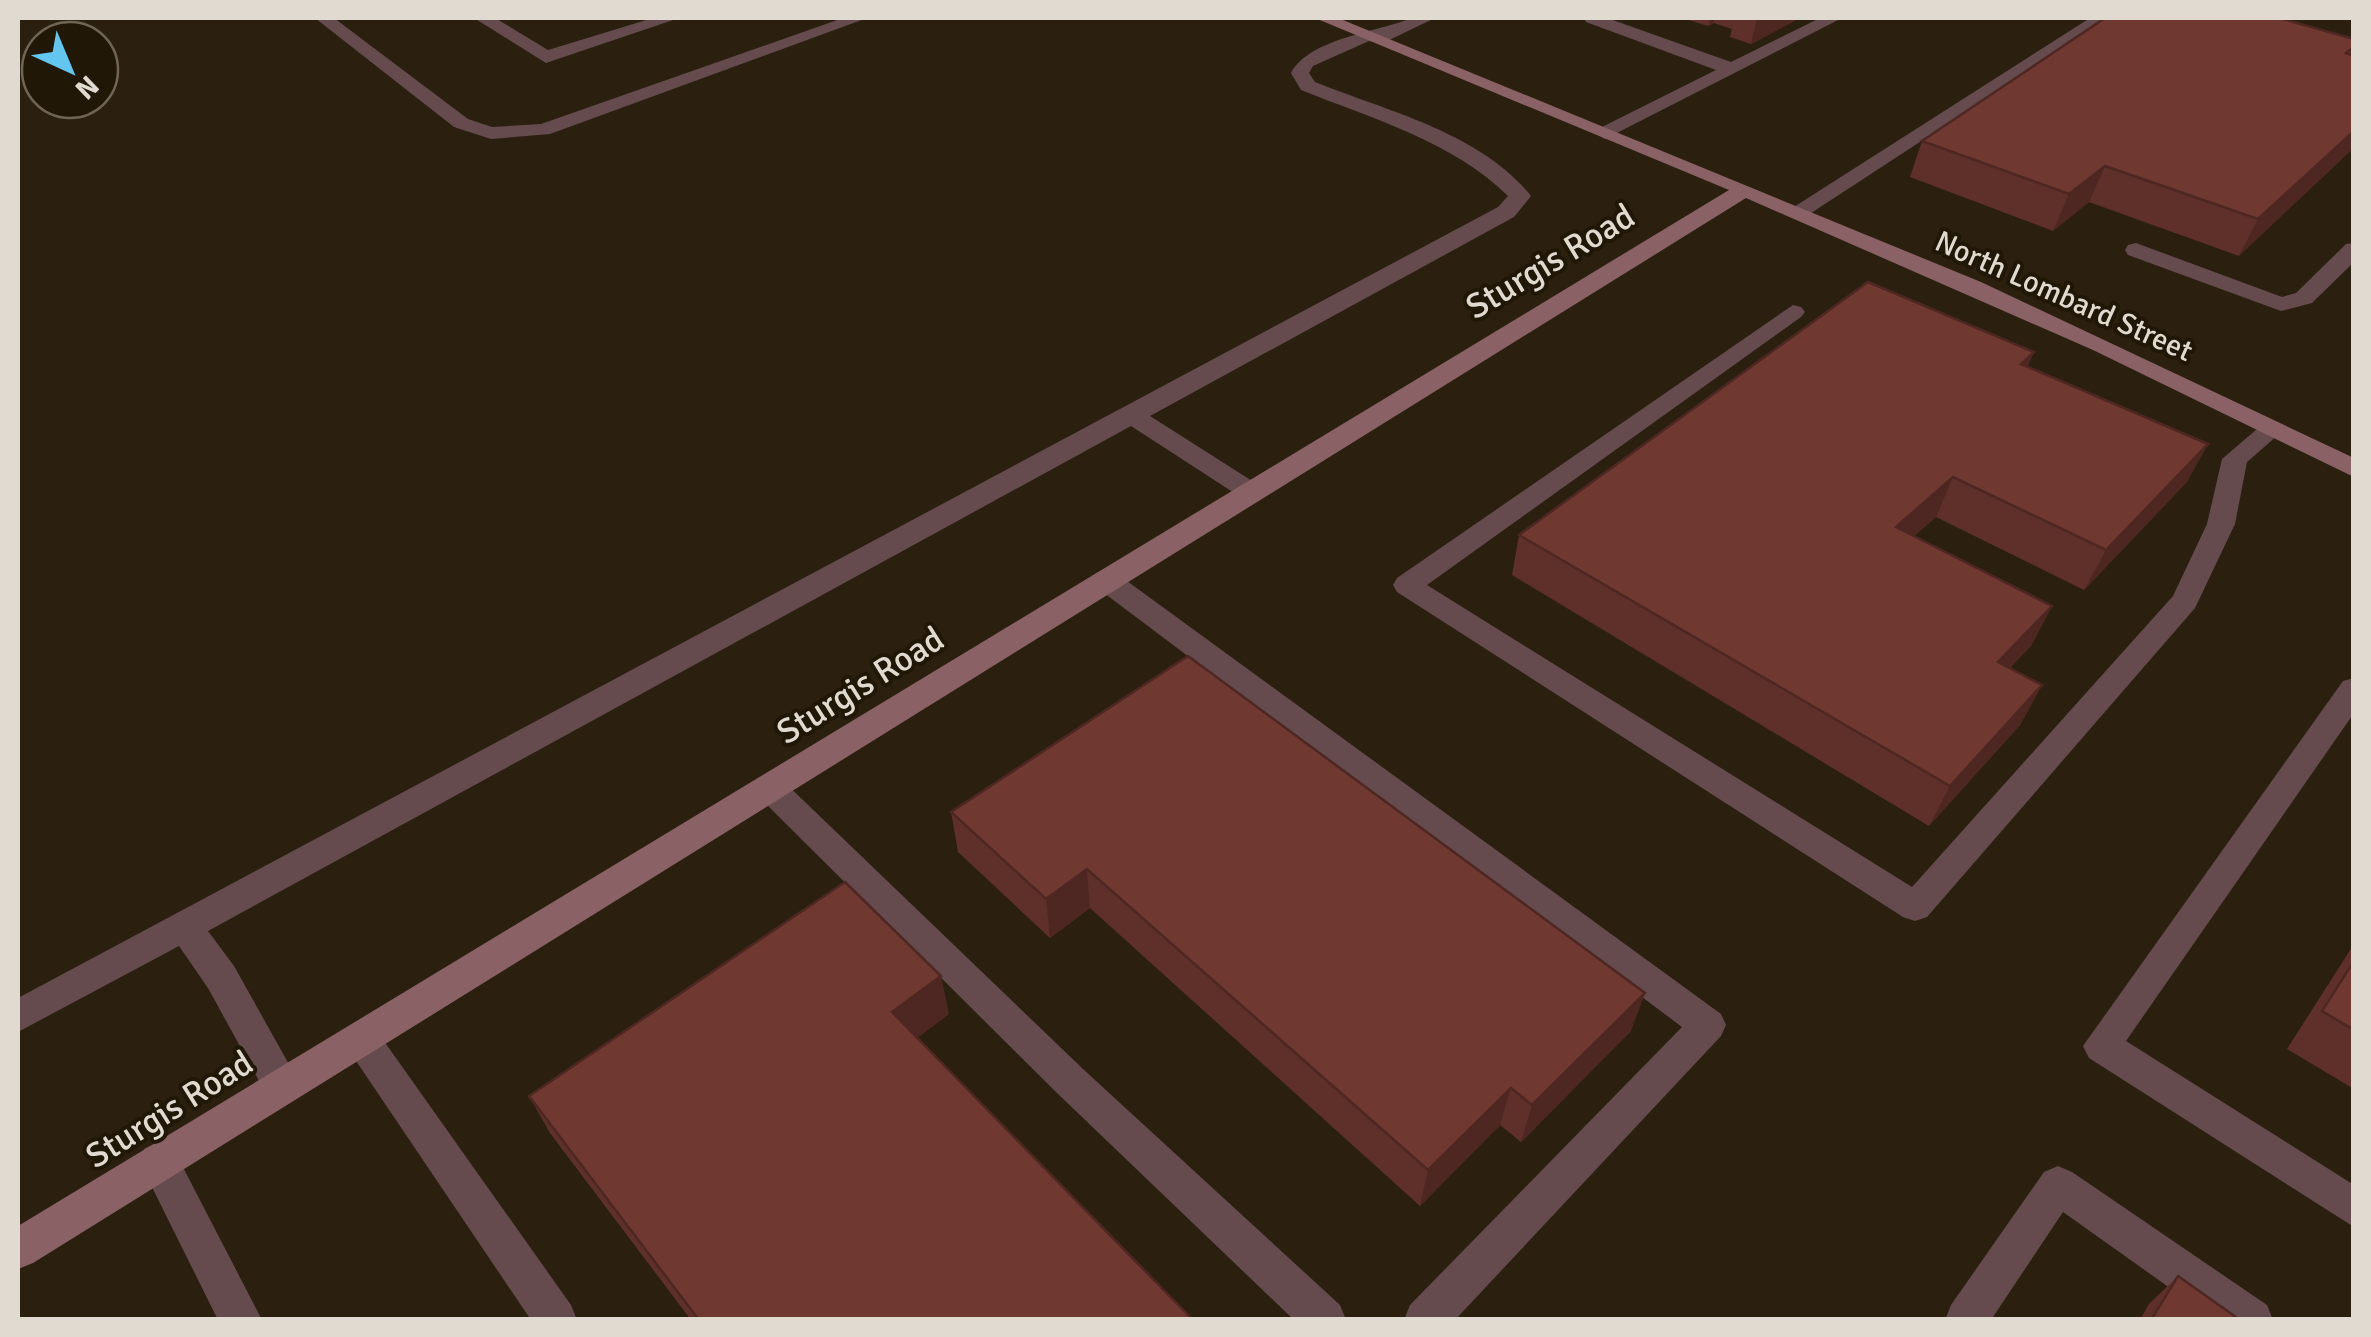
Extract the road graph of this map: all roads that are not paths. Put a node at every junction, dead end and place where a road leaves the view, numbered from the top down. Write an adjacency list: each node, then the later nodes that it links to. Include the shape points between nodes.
1 (324, 18): 4 (lane, via 461,123 492,133 543,130)
2 (483, 18): 3 (lane, via 546,57)
3 (670, 18)
4 (858, 18)
5 (1324, 18): 10 (street, North Lombard Street)
6 (1426, 18): 10 (lane)
7 (1592, 18): 11 (lane)
8 (1833, 18): 11 (lane)
9 (2101, 18): 14 (lane)
10 (1372, 37): 12 (street, North Lombard Street); 18 (lane, via 1306,62 1300,73 1308,86 1465,152 1520,196 1506,212)
11 (1732, 69): 12 (lane)
12 (1605, 132): 13 (street, North Lombard Street)
13 (1744, 190): 14 (street, North Lombard Street); 21 (street, Sturgis Road)
14 (1796, 212): 19 (street, North Lombard Street, via 1997,295)
15 (2354, 249): 16 (lane, via 2304,298 2281,304)
16 (2136, 250)
17 (1793, 312): 19 (lane, via 1407,585 1915,907 2186,601 2221,524 2235,459)
18 (1133, 416): 21 (lane); 25 (lane)
19 (2272, 428): 20 (street, North Lombard Street)
20 (2354, 470)
21 (1250, 492): 22 (street, Sturgis Road)
22 (1106, 580): 24 (street, Sturgis Road); 35 (lane, via 1708,1024)
23 (2354, 690): 30 (lane, via 2102,1046)
24 (769, 787): 27 (street, Sturgis Road); 34 (lane)
25 (183, 924): 26 (lane); 28 (lane)
26 (18, 1016)
27 (361, 1038): 28 (street, Sturgis Road); 33 (lane)
28 (282, 1086): 29 (street, Sturgis Road)
29 (159, 1162): 31 (street, Sturgis Road); 32 (lane)
30 (2354, 1208)
31 (18, 1249)
32 (241, 1320)
33 (556, 1320)
34 (1324, 1320)
35 (1425, 1320)
36 (1966, 1320): 37 (lane, via 2058,1185)
37 (2252, 1320)

